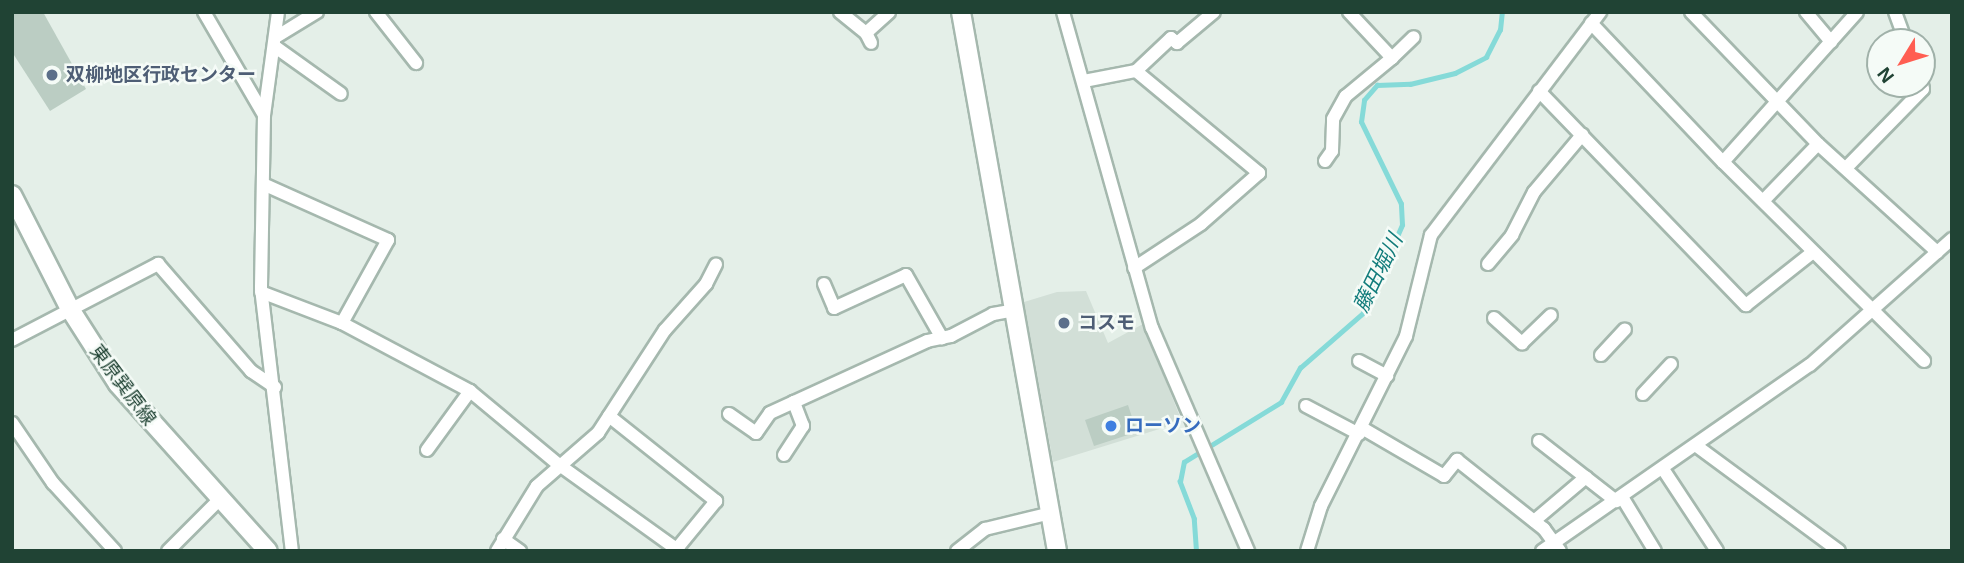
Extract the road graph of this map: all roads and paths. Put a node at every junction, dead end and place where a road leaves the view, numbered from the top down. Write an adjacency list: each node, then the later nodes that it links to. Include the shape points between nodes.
1 (204, 12): 26 (street)
2 (278, 12): 16 (street)
3 (317, 12): 16 (street)
4 (376, 12): 19 (street)
5 (840, 12): 6 (street, via 869,38)
6 (889, 12)
7 (961, 12): 45 (street)
8 (1063, 12): 21 (street)
9 (1214, 12): 20 (street, via 1177,43 1171,38)
10 (1349, 12): 18 (street)
11 (1691, 12): 25 (street)
12 (1806, 12): 17 (street)
13 (1857, 12): 17 (street)
14 (1596, 18): 22 (street); 30 (street)
15 (1415, 37): 18 (street)
16 (275, 42): 23 (street); 26 (street)
17 (1831, 42): 25 (street)
18 (1392, 58): 29 (street, via 1346,96 1334,119 1332,151)
19 (416, 62)
20 (1136, 71): 21 (street); 40 (street, via 1259,173 1201,224)
21 (1084, 81): 40 (street)
22 (1539, 91): 27 (street); 56 (street, via 1431,235 1406,336)
23 (341, 94)
24 (1914, 98): 31 (street)
25 (1777, 102): 28 (street); 30 (street)
26 (264, 115): 32 (street)
27 (1581, 135): 36 (street, via 1746,305); 39 (street, via 1534,192 1512,234)
28 (1818, 144): 31 (street); 34 (street)
29 (1325, 161)
30 (1723, 162): 34 (street)
31 (1846, 168): 37 (street)
32 (262, 184): 42 (street); 48 (street, via 388,240)
33 (12, 195): 43 (street, 東原巽原線)
34 (1763, 201): 36 (street)
35 (1952, 239): 37 (street)
36 (1813, 252): 44 (street)
37 (1937, 252): 44 (street)
38 (716, 264): 63 (street, via 706,284 665,330)
39 (1488, 264)
40 (1134, 268): 87 (street, via 1168,373)
41 (824, 284): 50 (street, via 834,308 906,275)
42 (261, 292): 48 (street); 57 (street)
43 (70, 309): 51 (street); 57 (street, via 158,264 251,371); 74 (street, 東原巽原線, via 138,409)
44 (1876, 309): 54 (street); 67 (street, via 1810,365)
45 (1015, 310): 50 (street, via 993,314); 75 (street)
46 (1551, 314): 47 (street, via 1522,343)
47 (1494, 318)
48 (342, 323): 58 (street)
49 (1625, 329): 52 (street)
50 (942, 338): 60 (street)
51 (12, 340)
52 (1601, 355)
53 (1359, 361): 56 (street)
54 (1924, 361)
55 (1671, 364): 59 (street)
56 (1387, 376): 65 (street)
57 (275, 387): 83 (street)
58 (470, 391): 68 (street); 70 (street)
59 (1643, 394)
60 (794, 402): 62 (street, via 770,413 756,433); 69 (street, via 803,426)
61 (1306, 406): 65 (street)
62 (729, 414)
63 (609, 416): 70 (street, via 598,433); 79 (street, via 716,501)
64 (12, 423): 80 (street, via 53,483)
65 (1361, 431): 76 (street, via 1444,476 1457,460); 88 (street, via 1321,506)
66 (1539, 440): 72 (street)
67 (1698, 447): 71 (street); 92 (street)
68 (427, 450)
69 (785, 456)
70 (558, 464): 77 (street, via 520,507); 79 (street)
71 (1663, 470): 73 (street); 91 (street)
72 (1586, 477): 73 (street); 76 (street)
73 (1619, 499): 78 (street); 90 (street)
74 (219, 500): 81 (street); 82 (street, 東原巽原線)
75 (1051, 513): 85 (street, via 985,529); 86 (street)
76 (1534, 521): 78 (street)
77 (500, 545): 84 (street)
78 (1558, 546): 89 (street)
79 (677, 550)
80 (115, 551)
81 (168, 551)
82 (268, 551)
83 (292, 551)
84 (520, 551)
85 (957, 551)
86 (1058, 551)
87 (1248, 551)
88 (1307, 551)
89 (1542, 551)
90 (1655, 551)
91 (1717, 551)
92 (1839, 551)

